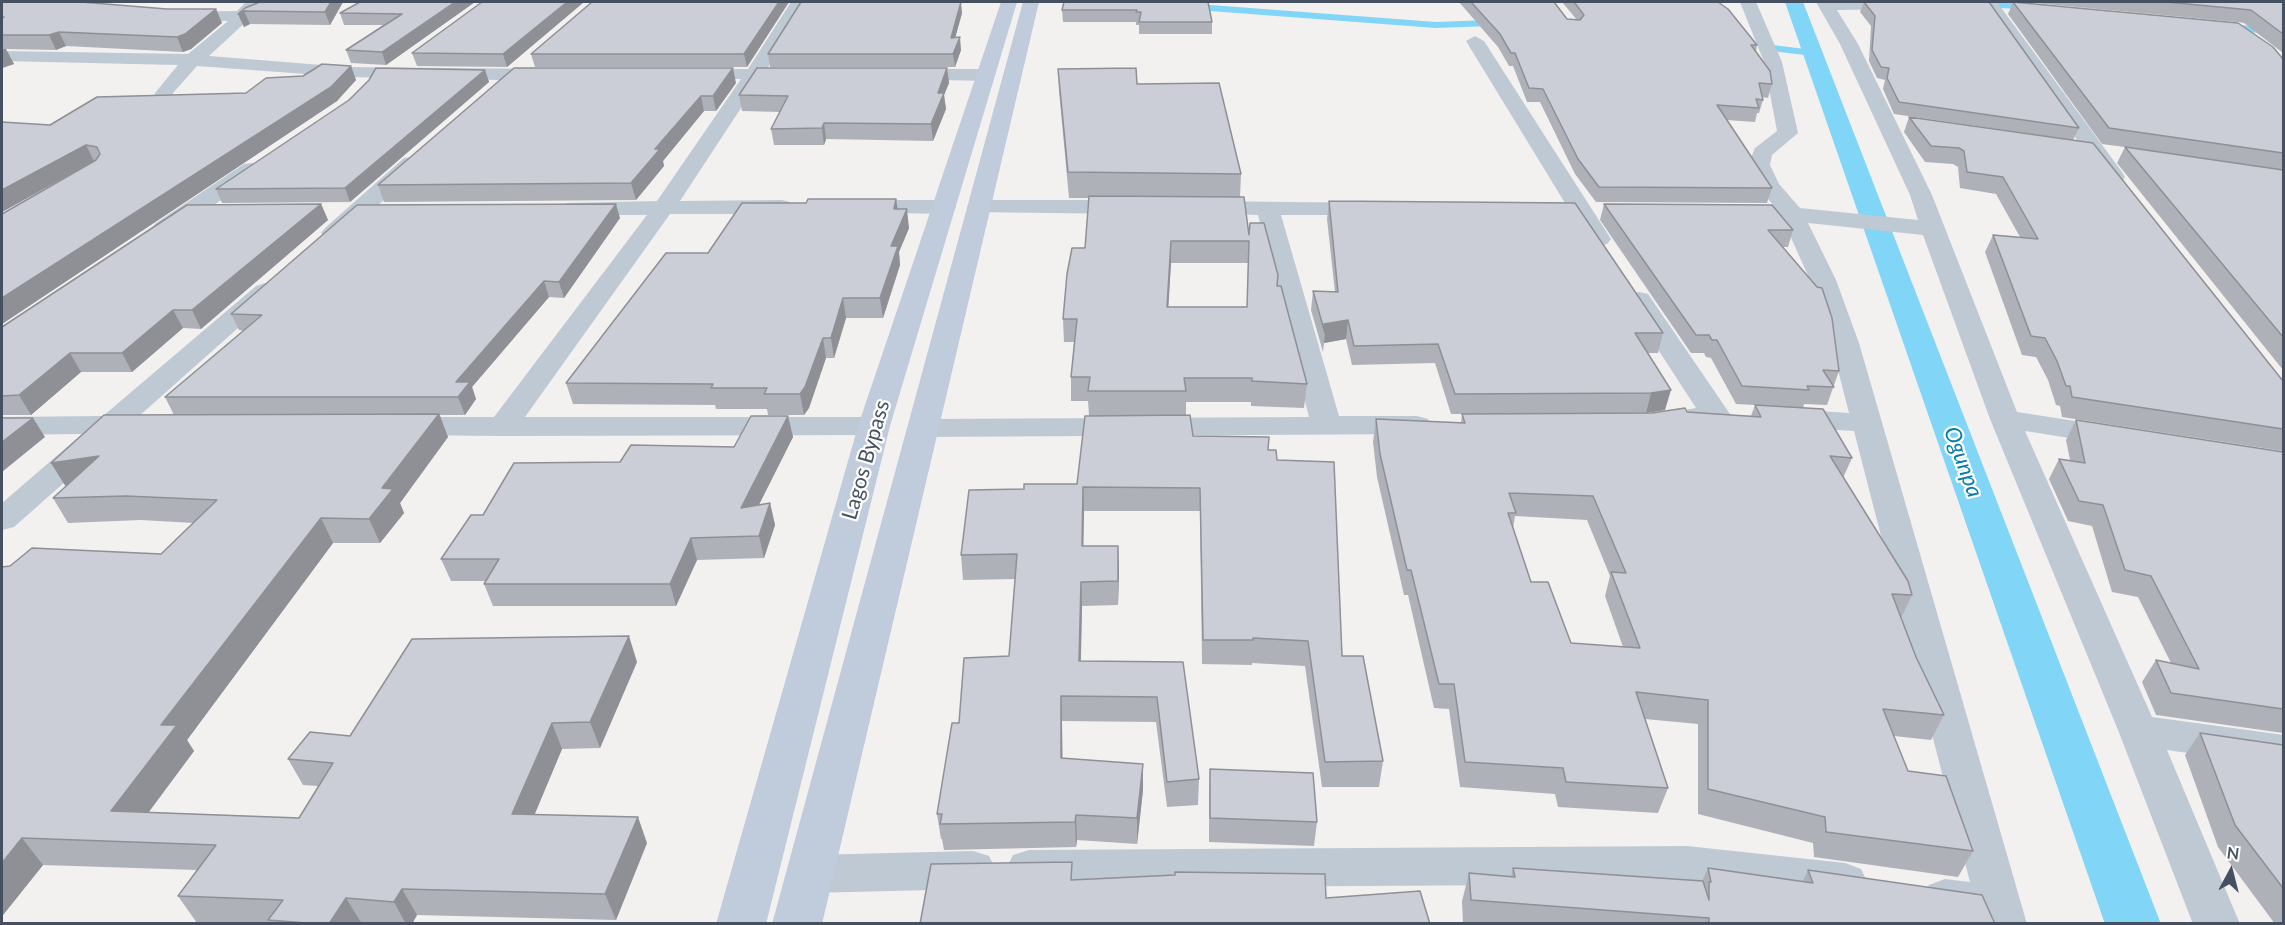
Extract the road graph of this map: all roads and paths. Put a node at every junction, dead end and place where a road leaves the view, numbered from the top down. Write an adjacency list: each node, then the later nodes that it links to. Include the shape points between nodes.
1 (255, 2): 11 (street)
2 (800, 2): 17 (street)
3 (1009, 2): 23 (main road, Lagos Bypass)
4 (1031, 2): 39 (main road)
5 (1748, 2): 51 (street, via 1773,62 1788,132 1762,152 1759,165 1770,186)
6 (1825, 3): 7 (street); 27 (street)
7 (1925, 4)
8 (1984, 4): 9 (street); 31 (street)
9 (2016, 7)
10 (162, 14): 11 (street)
11 (243, 16): 16 (street)
12 (1475, 41): 56 (street, via 1618,268)
13 (537, 53): 19 (street)
14 (2, 56): 16 (street)
15 (410, 58): 24 (street)
16 (192, 60): 24 (street); 26 (street, via 164,93)
17 (754, 74): 18 (street); 21 (street); 35 (street)
18 (812, 74)
19 (512, 75): 20 (street); 24 (street); 25 (street)
20 (570, 75)
21 (673, 75)
22 (893, 75): 23 (street)
23 (986, 75): 38 (main road, Lagos Bypass)
24 (374, 79)
25 (486, 98)
26 (163, 103)
27 (1885, 121): 28 (street); 52 (street)
28 (1908, 124)
29 (2070, 147): 31 (street)
30 (426, 150): 45 (street)
31 (2093, 150): 32 (street); 34 (street)
32 (2127, 155)
33 (266, 160): 49 (street)
34 (2130, 197)
35 (664, 207): 36 (street); 41 (street); 67 (street)
36 (804, 207)
37 (840, 207): 38 (street)
38 (945, 207): 66 (main road, Lagos Bypass)
39 (978, 207): 40 (street); 68 (main road)
40 (1152, 207)
41 (558, 208)
42 (1186, 208): 43 (street)
43 (1268, 208): 44 (street); 62 (street)
44 (1387, 208)
45 (358, 210): 46 (street); 48 (street); 54 (street)
46 (393, 210)
47 (233, 211): 49 (street)
48 (324, 211)
49 (188, 212): 53 (street)
50 (1756, 212): 51 (street)
51 (1800, 213): 52 (street); 58 (street, via 1845,343)
52 (1924, 227): 57 (street)
53 (149, 238)
54 (314, 249)
55 (278, 279): 60 (street)
56 (1738, 415): 58 (street); 59 (street)
57 (2006, 419): 69 (street); 71 (street)
58 (1867, 423): 74 (street)
59 (1646, 424)
60 (111, 425): 61 (street); 64 (street); 70 (street)
61 (158, 425)
62 (1326, 425): 63 (street); 68 (street)
63 (1444, 425)
64 (2, 426)
65 (371, 426): 67 (street)
66 (874, 426): 67 (street); 75 (main road, Lagos Bypass)
67 (502, 427)
68 (924, 428): 73 (main road)
69 (2145, 441)
70 (2, 519)
71 (2138, 730): 72 (street); 77 (street)
72 (2283, 751)
73 (809, 874): 74 (street, via 1687,865 1831,880); 76 (main road)
74 (2002, 915)
75 (741, 924)
76 (797, 924)
77 (2217, 924)

